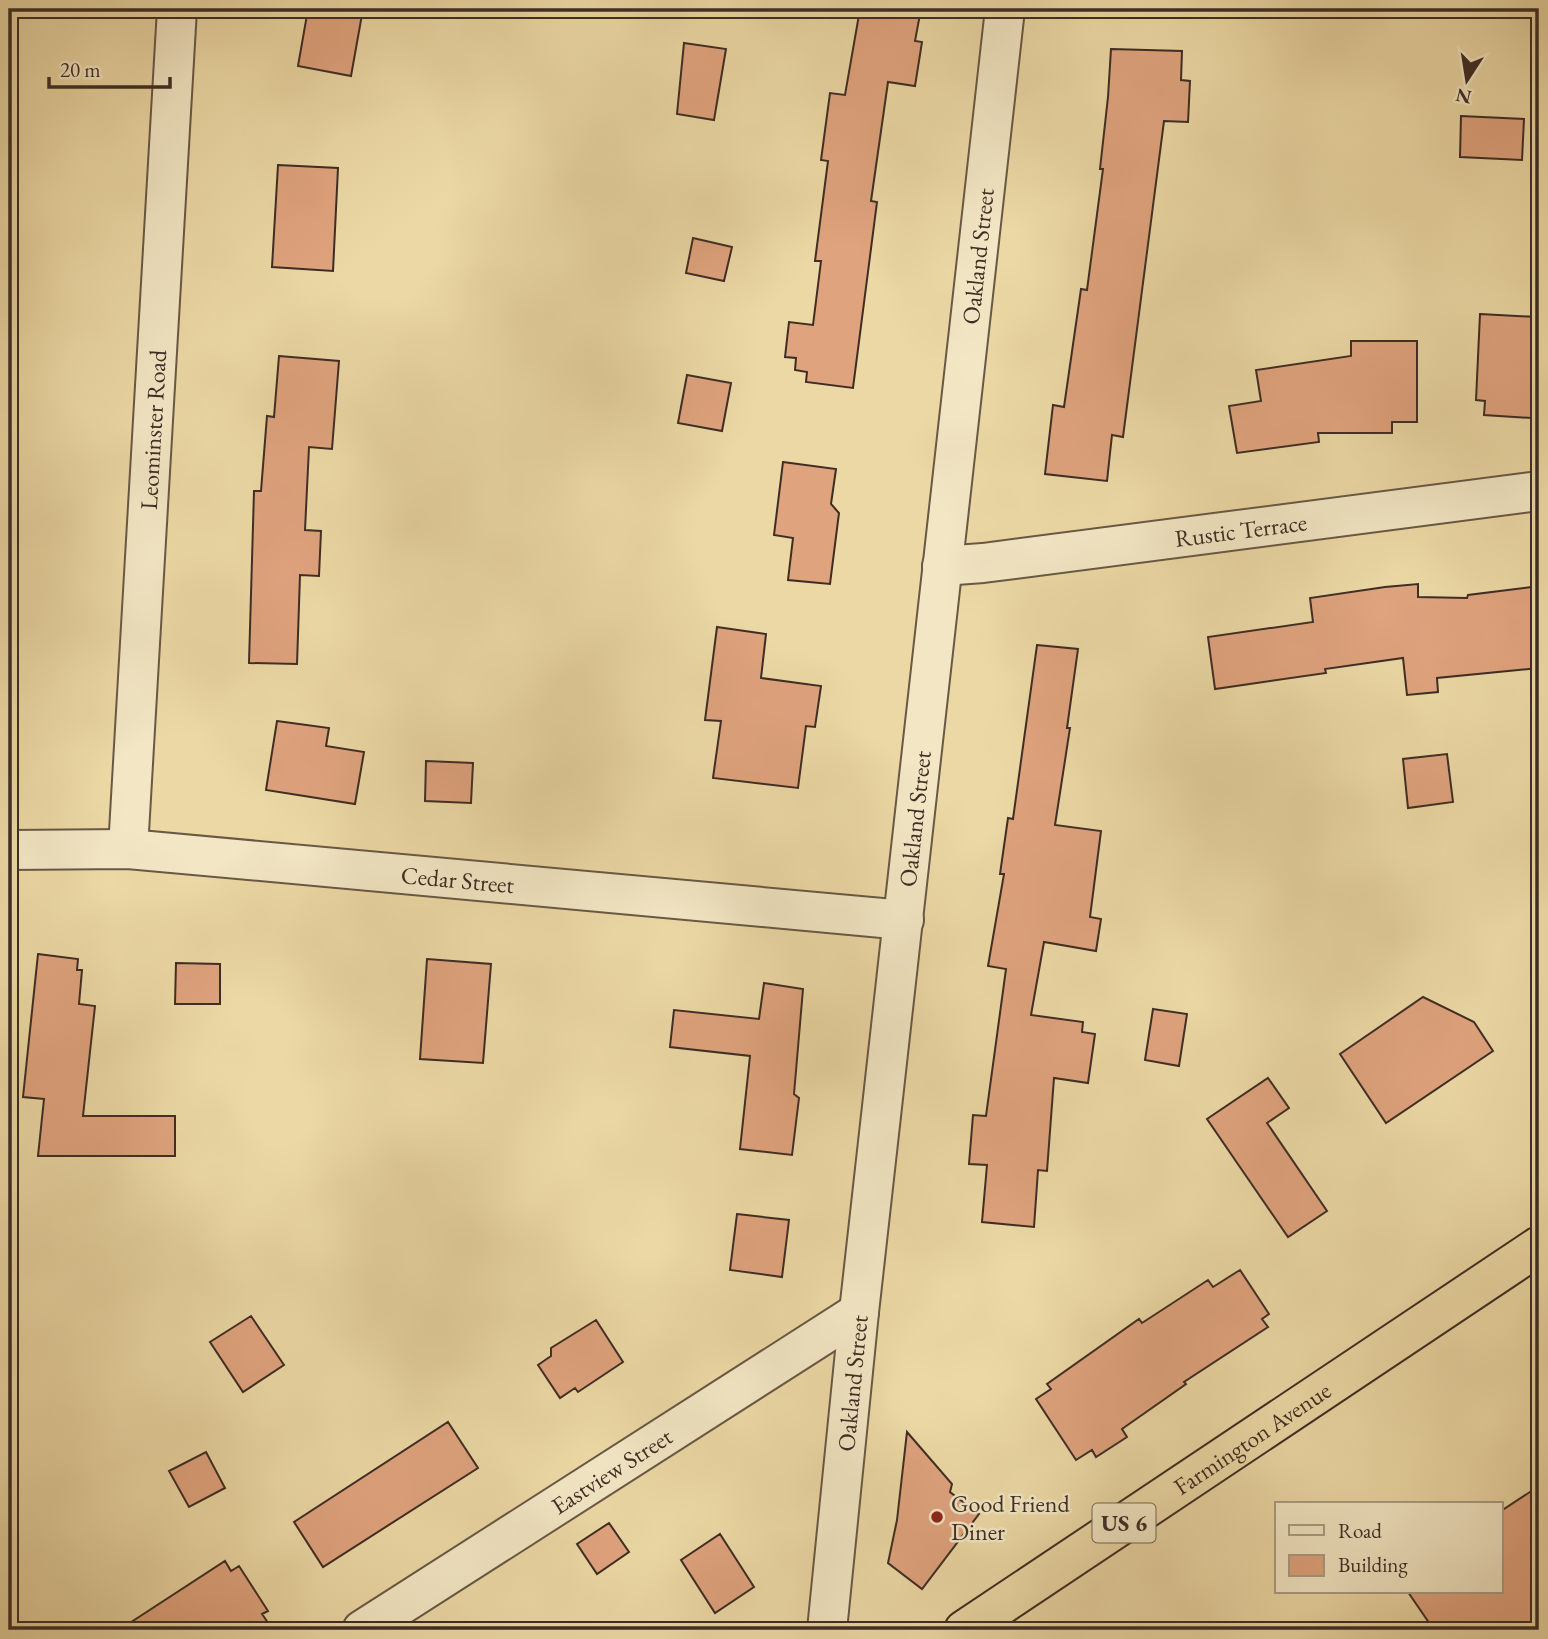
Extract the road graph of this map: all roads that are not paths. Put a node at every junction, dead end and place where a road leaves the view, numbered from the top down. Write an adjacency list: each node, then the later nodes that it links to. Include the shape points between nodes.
1 (177, 9): 5 (street, Leominster Road)
2 (1005, 9): 4 (street, Oakland Street)
3 (1539, 491): 4 (street, Rustic Terrace)
4 (942, 566): 7 (street, Oakland Street)
5 (128, 849): 6 (street, Cedar Street); 7 (street, Cedar Street)
6 (9, 850)
7 (904, 920): 9 (street, Oakland Street)
8 (1539, 1246): 12 (highway, Farmington Avenue / US 6)
9 (859, 1312): 10 (street, Eastview Street); 11 (street, Oakland Street)
10 (362, 1630)
11 (827, 1630)
12 (964, 1630)

